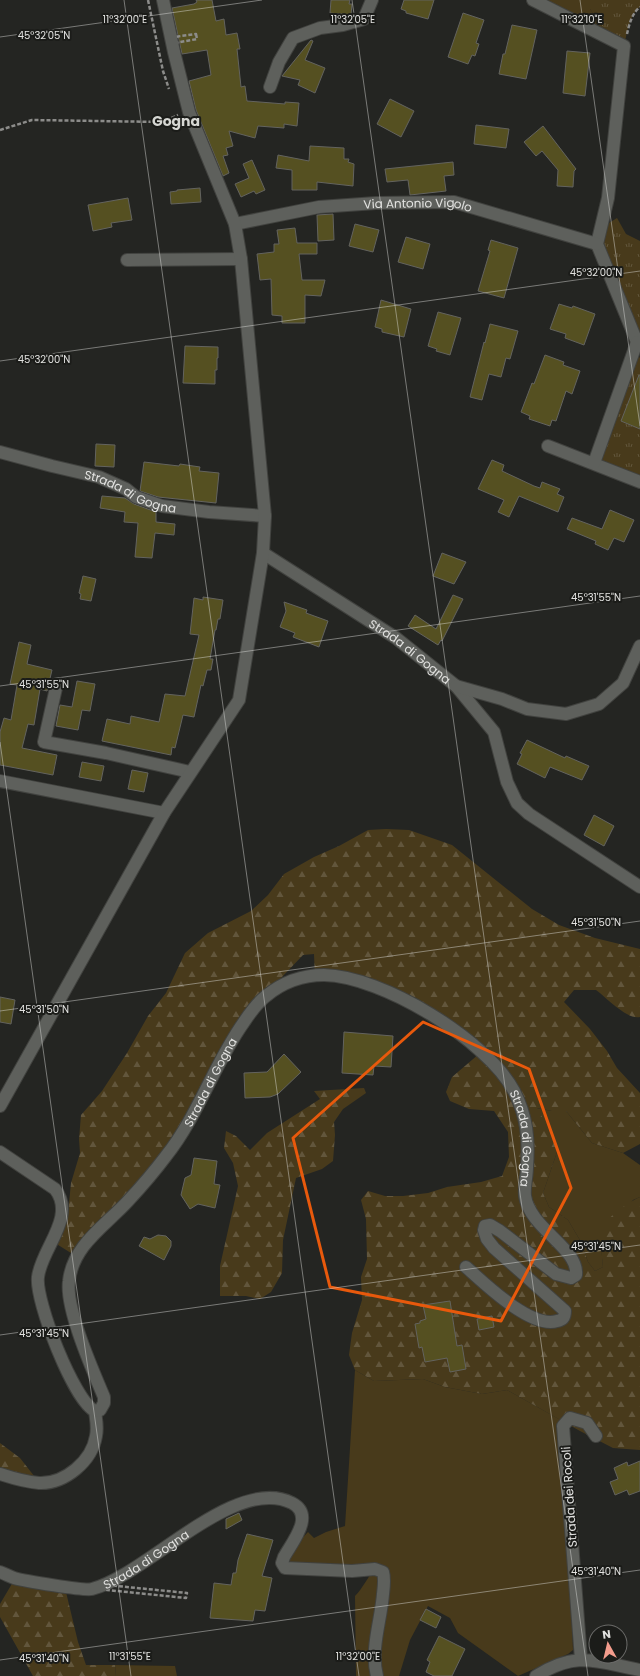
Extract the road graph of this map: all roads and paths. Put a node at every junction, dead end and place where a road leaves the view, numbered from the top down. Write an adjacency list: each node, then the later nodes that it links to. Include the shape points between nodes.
1 (163, 0): 9 (street, via 189,112)
2 (372, 0): 6 (street, via 364,19 320,28 293,38 279,62)
3 (533, 0): 5 (street)
4 (640, 7): 5 (path, via 629,25)
5 (624, 46): 10 (street, via 608,198)
6 (270, 87)
7 (177, 116): 8 (path, via 163,122 32,120)
8 (0, 130)
9 (235, 224): 10 (street, Via Antonio Vigolo, via 319,208 376,203 454,202); 11 (street)
10 (597, 244): 13 (street)
11 (241, 259): 12 (street); 18 (street)
12 (127, 260)
13 (639, 343): 16 (street)
14 (548, 446): 16 (street)
15 (0, 452): 18 (street, Strada di Gogna, via 99,477 126,489 136,497 162,506)
16 (594, 463): 17 (street)
17 (640, 482)
18 (264, 516): 19 (street)
19 (263, 553): 21 (street, Strada di Gogna, via 396,638); 23 (street, via 239,700)
20 (640, 646): 21 (street, Strada di Gogna, via 623,683 599,704 566,714 527,709)
21 (456, 686): 26 (street, Strada di Gogna, via 494,732 507,782 517,803 529,814)
22 (56, 688): 23 (street, via 44,742)
23 (190, 772): 25 (street)
24 (0, 781): 25 (street)
25 (164, 813): 27 (street)
26 (640, 887)
27 (0, 1106)
28 (179, 1139): 30 (street, Strada di Gogna, via 182,1143); 31 (street, Strada di Gogna, via 223,1054 265,996 295,979 320,976 356,981 381,989 445,1021 502,1073 513,1090 528,1132 525,1197 535,1220 573,1258 577,1272 571,1278 556,1274 500,1231 490,1225 486,1226 484,1230 487,1239 494,1248 565,1311 562,1320 546,1322 534,1319 520,1310); 32 (street, Strada di Gogna, via 127,1202 93,1234 73,1263 68,1283 70,1298 77,1326 104,1397 100,1410)
29 (0, 1152): 32 (street, via 60,1195 62,1210 59,1224 40,1266 37,1278 38,1292 64,1364 84,1401)
30 (175, 1157)
31 (466, 1267)
32 (95, 1411): 34 (street, via 97,1432 90,1451 75,1471 65,1478 39,1483)
33 (596, 1436): 37 (street, Strada dei Rocoli, via 587,1423 570,1418 563,1426)
34 (0, 1474)
35 (0, 1572): 39 (street, Strada di Gogna, via 13,1578 91,1590 125,1575 207,1519 250,1500 262,1498 287,1501 302,1511 303,1518 284,1557 282,1563 285,1568 352,1571 375,1569 383,1572 383,1598 374,1651)
36 (107, 1585): 36 (path, via 187,1593 186,1598 107,1590)
37 (581, 1659): 38 (street); 40 (street, via 567,1662)
38 (640, 1670)
39 (377, 1676)
40 (536, 1676)

